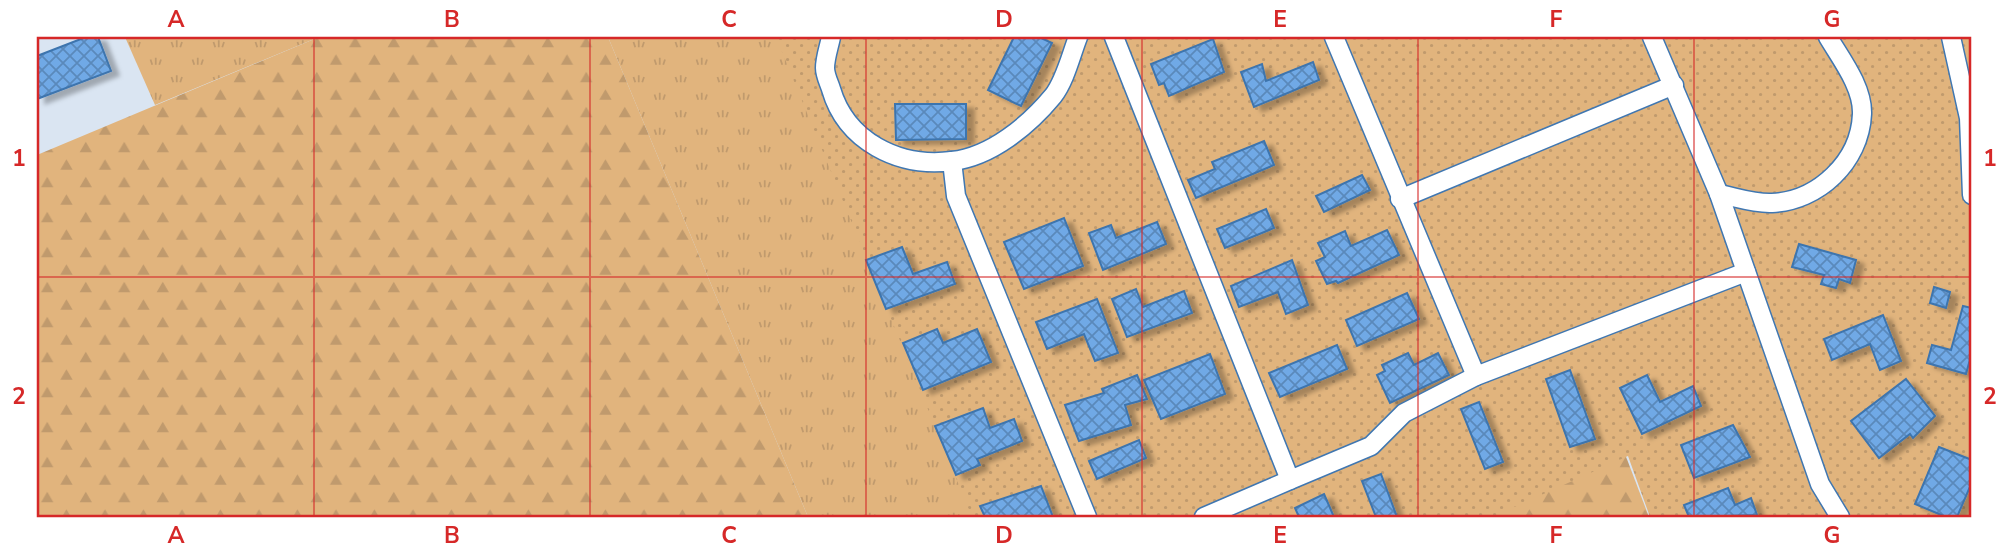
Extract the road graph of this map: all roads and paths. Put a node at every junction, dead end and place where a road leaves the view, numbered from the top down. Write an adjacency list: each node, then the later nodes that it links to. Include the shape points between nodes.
1 (831, 37): 9 (lane, via 825,69 835,104 852,130 874,147 906,159)
2 (1078, 37): 9 (lane, via 1055,93 1019,131 983,152)
3 (1114, 37): 15 (lane)
4 (1334, 37): 12 (lane)
5 (1652, 37): 8 (lane)
6 (1828, 37): 10 (lane, via 1852,76 1862,113 1851,156 1818,191 1772,203)
7 (1951, 37): 11 (lane, via 1969,118)
8 (1674, 85): 10 (lane); 12 (lane)
9 (952, 162): 16 (lane, via 956,196)
10 (1719, 194): 13 (lane)
11 (1972, 195)
12 (1400, 199): 14 (lane)
13 (1746, 272): 14 (lane); 18 (lane, via 1820,484)
14 (1476, 376): 15 (lane, via 1404,413 1371,446)
15 (1290, 480): 17 (lane)
16 (1087, 517)
17 (1203, 517)
18 (1840, 517)

